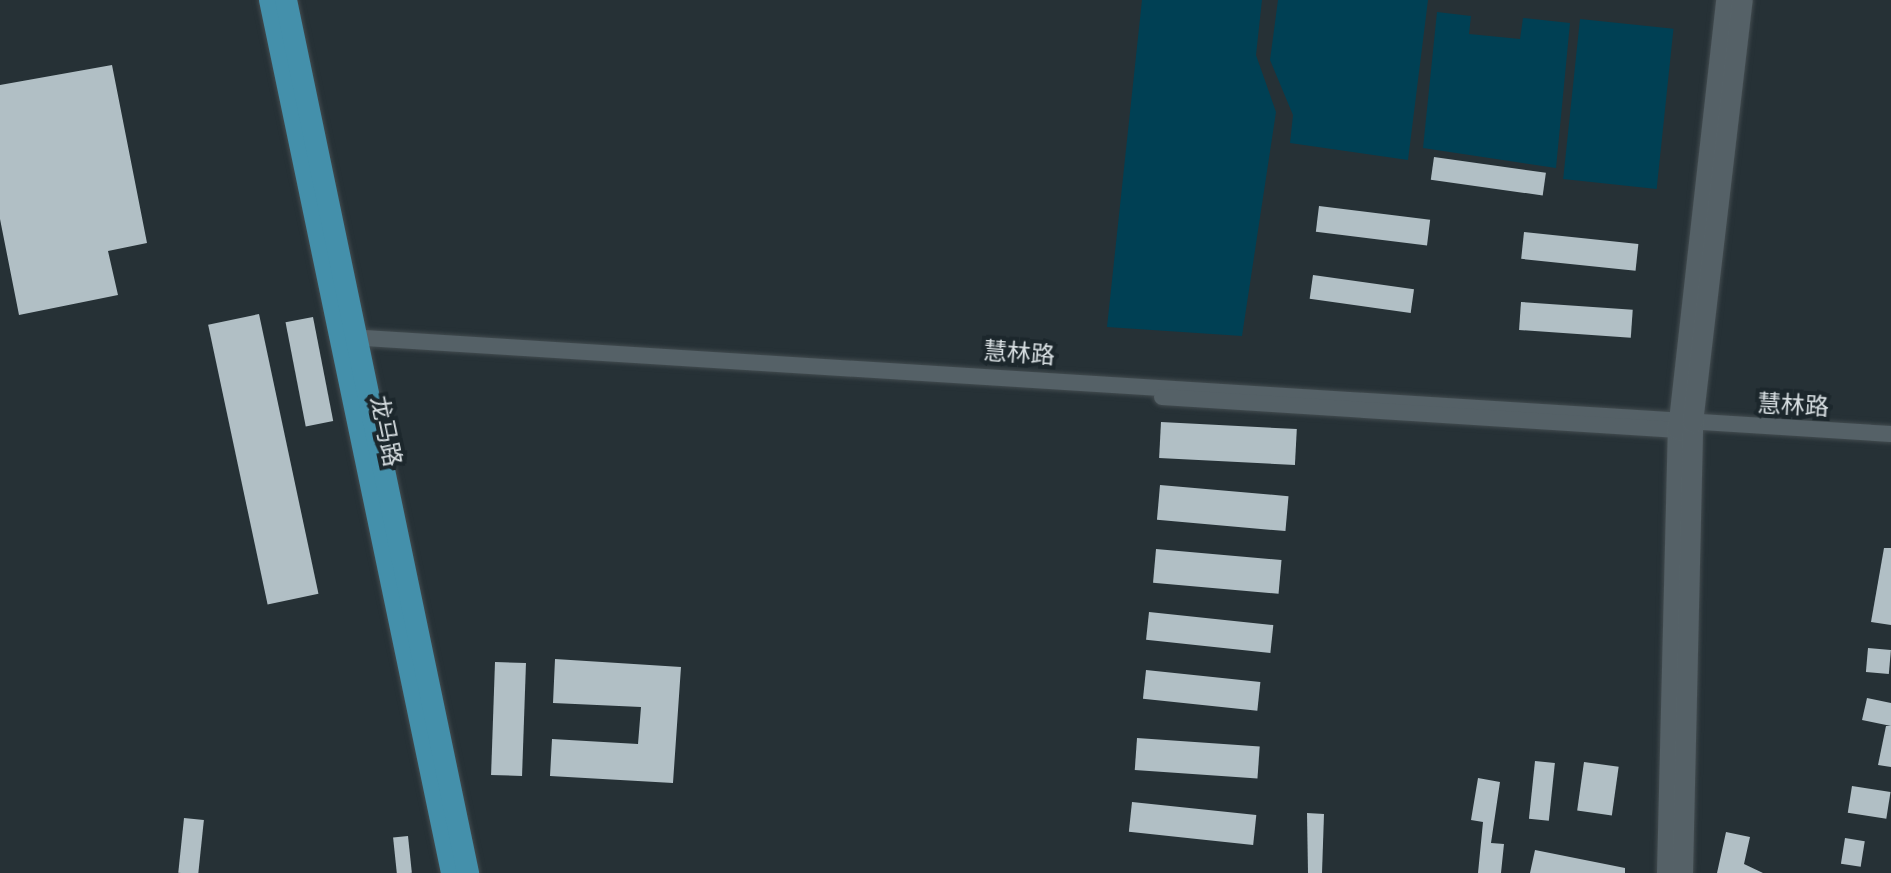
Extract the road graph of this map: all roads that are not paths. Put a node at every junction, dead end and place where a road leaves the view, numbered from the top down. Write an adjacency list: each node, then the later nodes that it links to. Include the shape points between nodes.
1 (270, 0): 5 (main road, 龙马路)
2 (286, 0): 5 (main road, 龙马路)
3 (1726, 0): 6 (street)
4 (1743, 0): 6 (street)
5 (349, 342): 6 (street, 慧林路); 8 (main road, 龙马路); 9 (main road, 龙马路)
6 (1683, 424): 7 (street, 慧林路); 10 (street); 11 (street)
7 (1891, 434)
8 (452, 873)
9 (468, 873)
10 (1667, 873)
11 (1683, 873)

